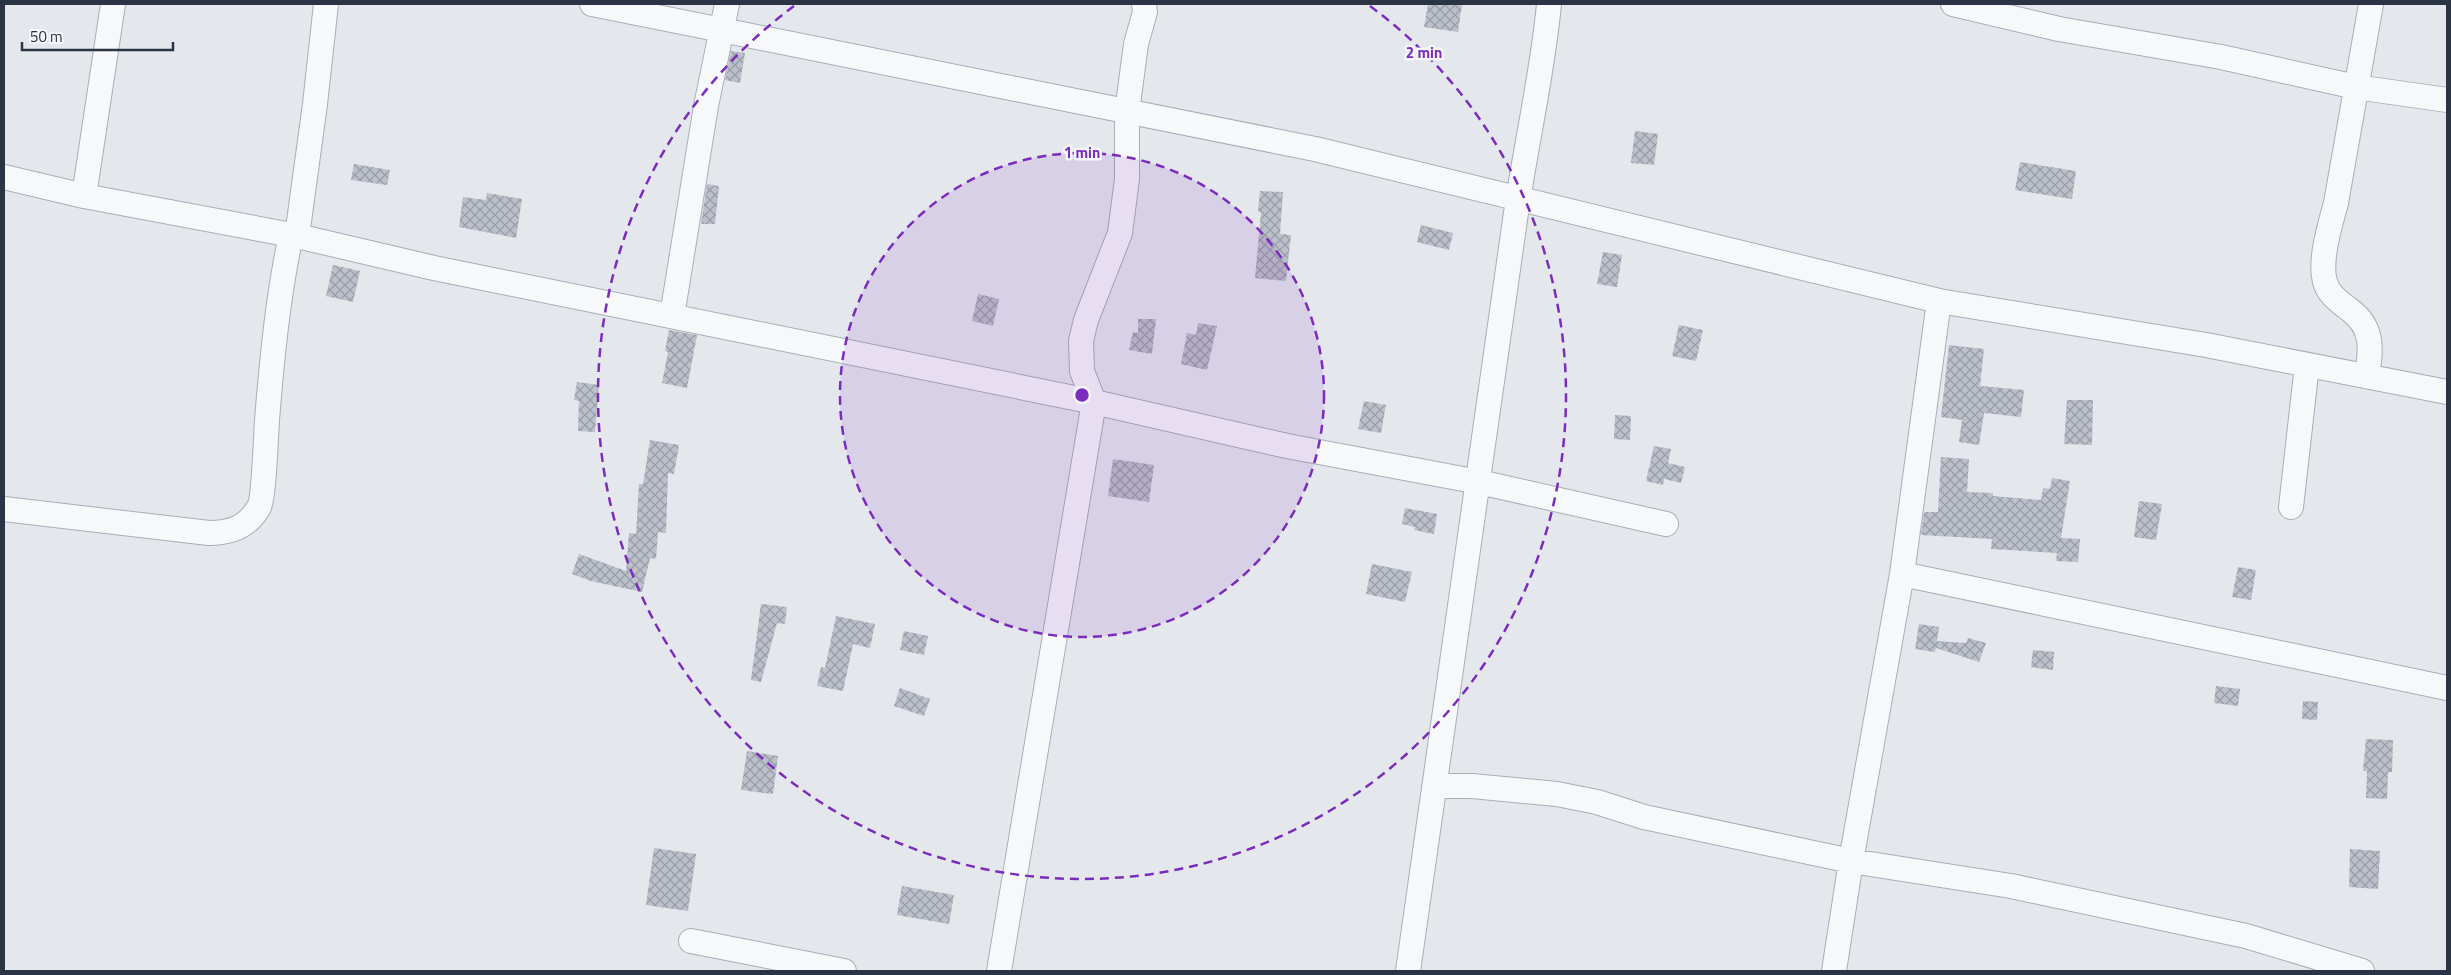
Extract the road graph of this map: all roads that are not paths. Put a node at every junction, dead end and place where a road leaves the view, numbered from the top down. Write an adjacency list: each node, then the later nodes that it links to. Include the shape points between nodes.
1 (113, 4): 14 (street)
2 (326, 4): 16 (street, via 315,104)
3 (592, 4): 9 (street)
4 (727, 4): 9 (street)
5 (1144, 4): 12 (street)
6 (1549, 4): 15 (street)
7 (1953, 4): 10 (street)
8 (2371, 4): 10 (street)
9 (723, 30): 12 (street); 18 (street, via 706,106)
10 (2356, 87): 11 (street); 20 (street, via 2323,262 2328,289 2365,323 2371,348)
11 (2447, 100)
12 (1127, 112): 15 (street, via 1314,149); 22 (street, via 1127,178 1120,233 1081,341 1082,371)
13 (4, 177): 14 (street)
14 (84, 196): 16 (street)
15 (1518, 198): 17 (street); 23 (street)
16 (294, 235): 18 (street, via 434,268); 25 (street, via 282,276 260,505 251,518 237,530 209,534)
17 (1939, 301): 19 (street, via 2206,345); 27 (street)
18 (672, 316): 22 (street)
19 (2306, 365): 20 (street); 24 (street)
20 (2367, 376): 21 (street)
21 (2447, 392)
22 (1094, 402): 23 (street, via 1287,446); 33 (street)
23 (1479, 482): 26 (street); 29 (street)
24 (2291, 507)
25 (4, 509)
26 (1666, 524)
27 (1902, 574): 28 (street); 30 (street)
28 (2447, 688)
29 (1434, 786): 30 (street, via 1558,794 1598,802 1644,817); 34 (street)
30 (1851, 861): 35 (street); 36 (street, via 2011,886 2246,936)
31 (691, 941): 32 (street)
32 (844, 971)
33 (999, 971)
34 (1408, 971)
35 (1834, 971)
36 (2362, 971)

